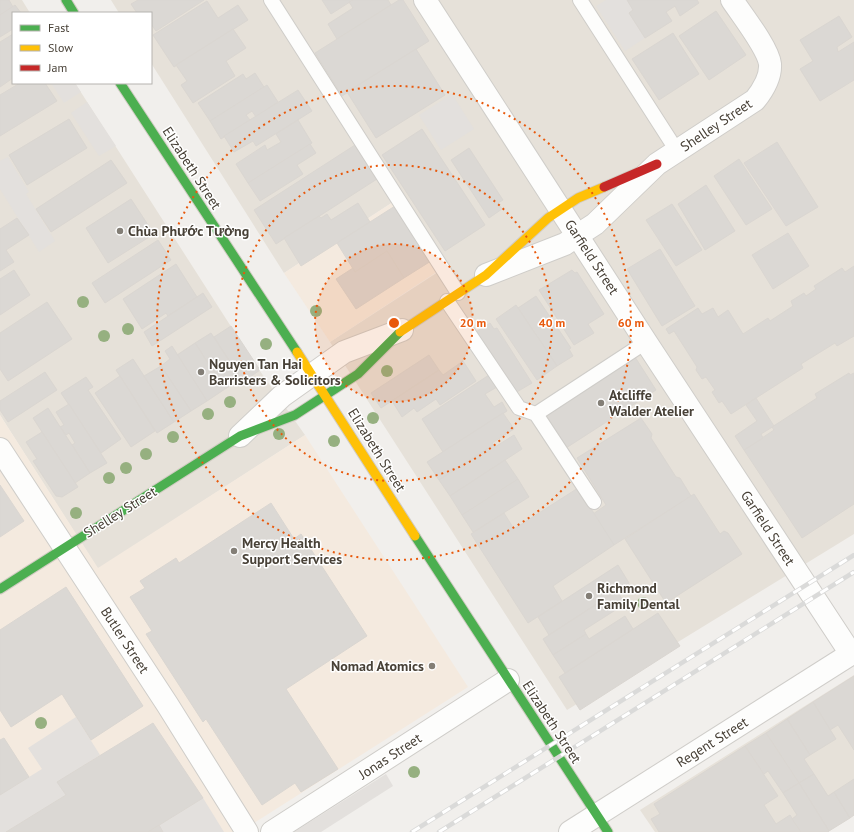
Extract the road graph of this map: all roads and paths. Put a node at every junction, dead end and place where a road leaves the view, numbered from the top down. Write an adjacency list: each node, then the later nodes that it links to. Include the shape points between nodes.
1 (66, 0): 6 (street)
2 (271, 0): 13 (lane)
3 (425, 0): 10 (street, Garfield Street)
4 (580, 0): 8 (lane)
5 (732, 0): 8 (street, Shelley Street, via 767,56 770,69 767,80 755,100)
6 (73, 12)
7 (121, 84): 16 (street, Elizabeth Street)
8 (678, 151): 9 (street, Shelley Street)
9 (657, 164): 10 (street, Shelley Street, via 578,198); 11 (street, Shelley Street, via 595,224)
10 (561, 209): 11 (street, Garfield Street); 12 (street, Shelley Street)
11 (578, 235): 12 (street, Shelley Street, via 564,244); 15 (street, Garfield Street)
12 (486, 275): 13 (street, Shelley Street)
13 (453, 297): 14 (street, Shelley Street); 18 (lane, via 519,408)
14 (402, 330): 16 (street, Shelley Street, via 344,352); 17 (street, Shelley Street, via 358,374)
15 (646, 342): 18 (lane); 24 (street, Garfield Street)
16 (312, 374): 17 (street, Elizabeth Street); 19 (street, Shelley Street, via 282,396)
17 (325, 395): 19 (street, Shelley Street, via 295,415); 25 (street, Elizabeth Street)
18 (536, 414): 21 (lane)
19 (240, 436): 22 (street, Shelley Street)
20 (0, 449): 22 (street, Butler Street)
21 (594, 502)
22 (64, 547): 23 (street, Shelley Street); 27 (street, Butler Street)
23 (0, 589)
24 (852, 653): 26 (street, Regent Street)
25 (508, 680): 26 (street, Elizabeth Street); 28 (street, Jonas Street)
26 (602, 823): 29 (street, Regent Street)
27 (247, 832)
28 (272, 832)
29 (570, 832)

